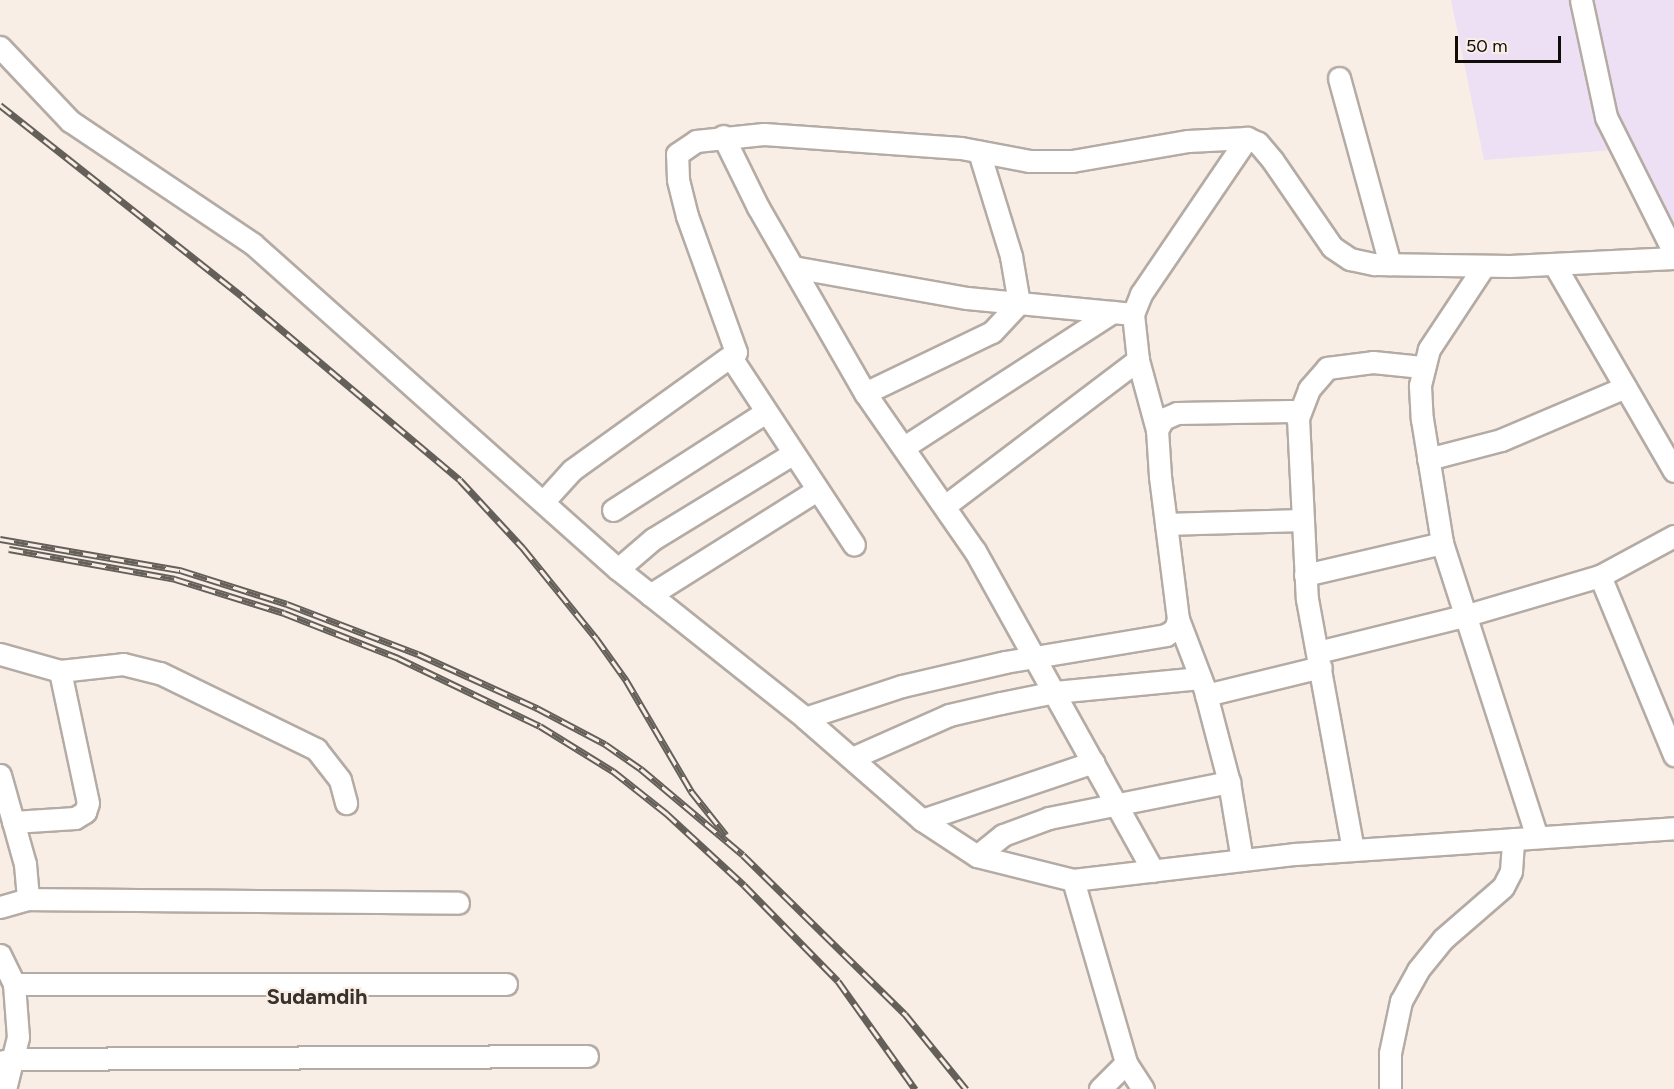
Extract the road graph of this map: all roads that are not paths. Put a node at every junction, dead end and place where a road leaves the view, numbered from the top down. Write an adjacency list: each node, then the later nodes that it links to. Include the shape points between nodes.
1 (1581, 0): 7 (street, via 1606,117)
2 (0, 47): 27 (street, via 70,121 253,244)
3 (1339, 78): 8 (street)
4 (723, 136): 6 (street, via 764,134 867,140); 11 (street); 14 (street, via 683,147 677,154 676,166 687,216 736,345)
5 (1247, 138): 6 (street, via 1188,141 1071,161 1029,160); 8 (street, via 1258,143 1274,161 1332,247 1350,259); 13 (street)
6 (979, 152): 12 (street, via 1011,256)
7 (1674, 255): 9 (street)
8 (1390, 264): 10 (street)
9 (1554, 264): 10 (street); 17 (street)
10 (1484, 266): 16 (street)
11 (793, 267): 12 (street, via 862,282); 18 (street)
12 (1020, 303): 13 (street); 18 (street, via 992,332)
13 (1123, 313): 15 (street); 22 (street)
14 (732, 359): 19 (street); 27 (street, via 572,470)
15 (1138, 360): 21 (street); 28 (street)
16 (1422, 367): 20 (street, via 1373,363 1327,368 1309,389); 24 (street, via 1422,419)
17 (1625, 387): 24 (street, via 1501,440); 25 (street)
18 (865, 393): 22 (street)
19 (764, 412): 23 (street); 29 (street)
20 (1298, 418): 21 (street, via 1290,411 1177,413 1163,419); 30 (street)
21 (1157, 430): 31 (street)
22 (904, 447): 28 (street)
23 (792, 454): 26 (street); 35 (street, via 653,539)
24 (1428, 459): 33 (street)
25 (1674, 471)
26 (817, 490): 34 (street); 38 (street)
27 (543, 502): 35 (street)
28 (946, 505): 42 (street)
29 (613, 510)
30 (1301, 520): 31 (street); 36 (street)
31 (1166, 524): 40 (street)
32 (1674, 536): 37 (street)
33 (1442, 543): 36 (street); 39 (street)
34 (854, 545)
35 (618, 569): 38 (street)
36 (1305, 575): 43 (street)
37 (1600, 576): 39 (street); 48 (street)
38 (650, 595): 47 (street)
39 (1464, 616): 43 (street); 58 (street)
40 (1178, 619): 42 (street, via 1166,635); 45 (street)
41 (0, 654): 44 (street)
42 (1036, 657): 46 (street); 47 (street, via 903,686)
43 (1320, 660): 45 (street); 60 (street)
44 (60, 671): 53 (street, via 123,664 160,672 316,749 340,780); 56 (street, via 88,803 85,812 75,818)
45 (1203, 686): 46 (street); 52 (street)
46 (1055, 692): 49 (street, via 949,716); 50 (street)
47 (805, 718): 49 (street)
48 (1674, 755)
49 (852, 758): 55 (street)
50 (1094, 762): 54 (street); 55 (street)
51 (0, 775): 56 (street)
52 (1229, 782): 54 (street); 62 (street)
53 (346, 803)
54 (1118, 807): 61 (street, via 1024,826 1003,835); 63 (street)
55 (922, 820): 61 (street)
56 (13, 822): 65 (street, via 25,864)
57 (1674, 828): 58 (street)
58 (1537, 837): 59 (street)
59 (1513, 839): 60 (street); 77 (street, via 1511,871 1503,887 1443,939 1418,970 1401,1000 1390,1053)
60 (1353, 850): 62 (street)
61 (977, 856): 64 (street)
62 (1242, 860): 63 (street)
63 (1153, 871): 64 (street)
64 (1073, 880): 73 (street)
65 (28, 899): 66 (street); 67 (street)
66 (458, 903)
67 (0, 907)
68 (0, 955): 70 (street)
69 (506, 984): 70 (street)
70 (10, 995): 72 (street, via 18,1037)
71 (587, 1056): 72 (street)
72 (6, 1061): 74 (street)
73 (1126, 1063): 75 (street); 76 (street)
74 (5, 1089)
75 (1100, 1089)
76 (1143, 1089)
77 (1390, 1089)

